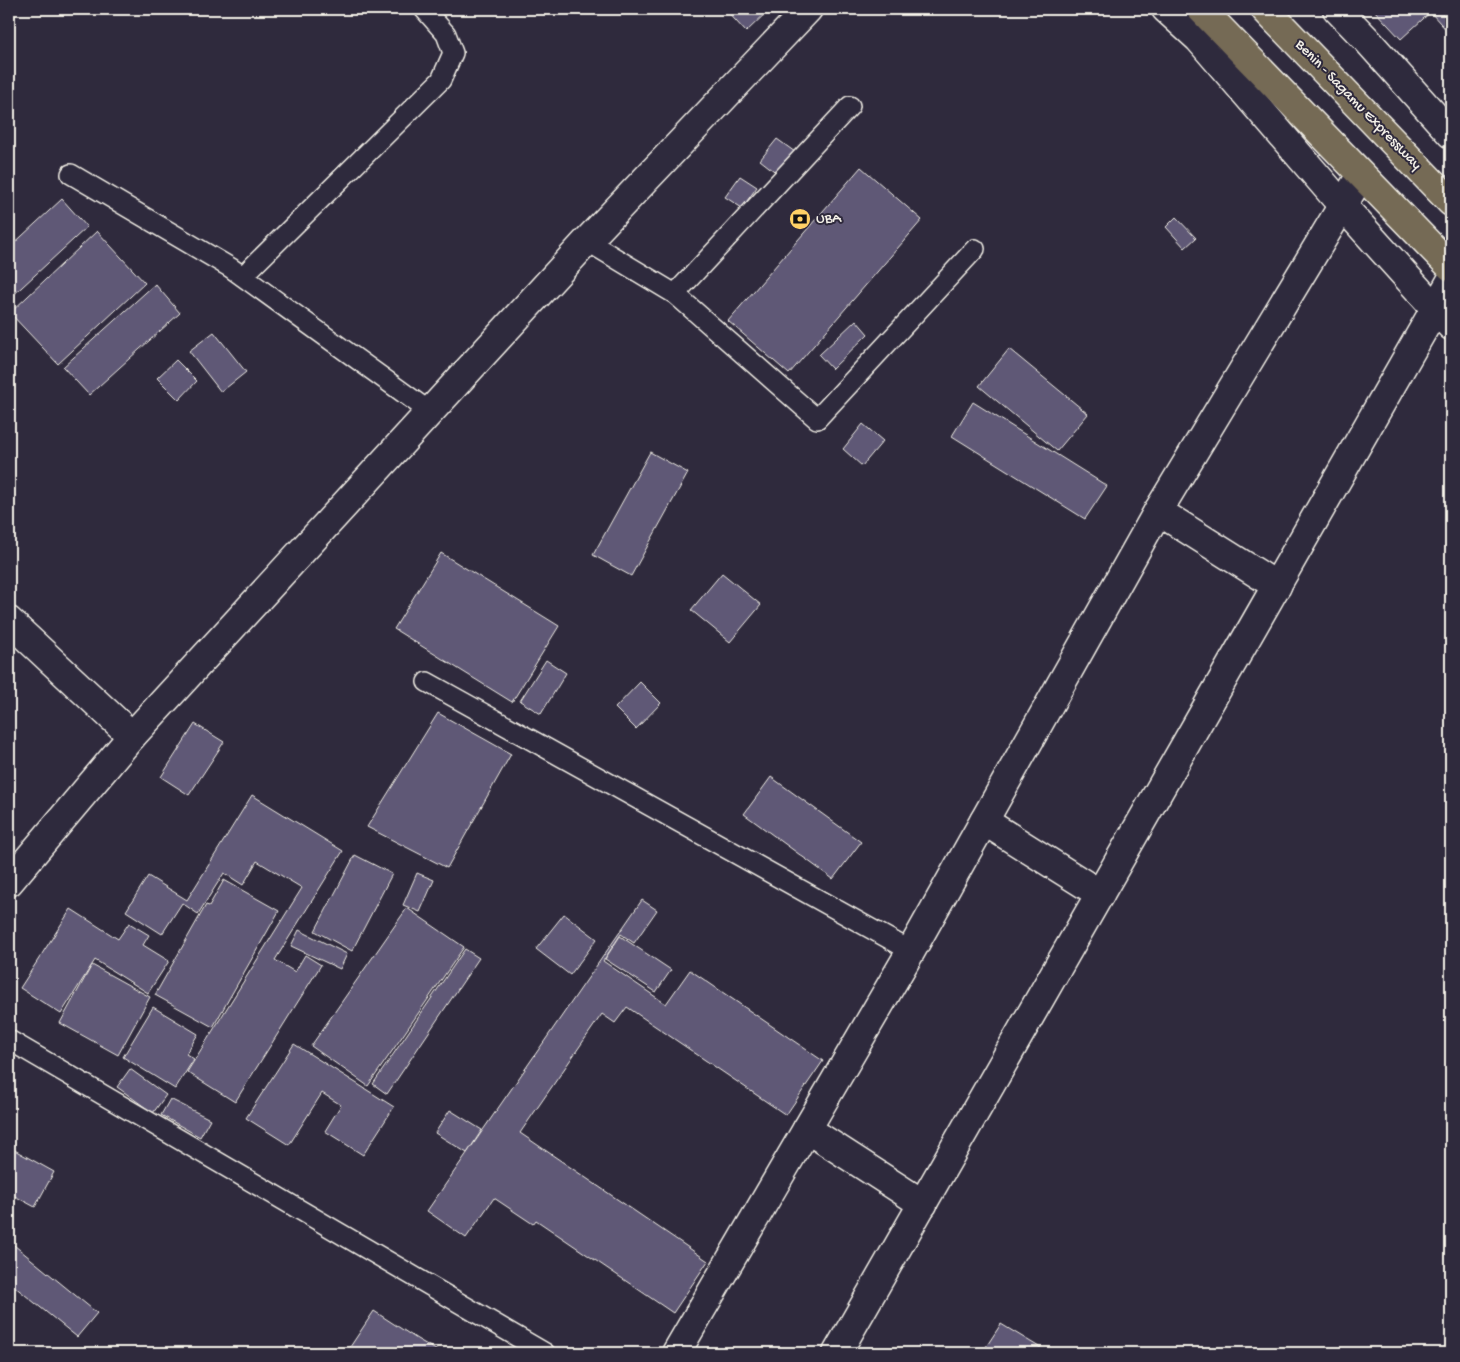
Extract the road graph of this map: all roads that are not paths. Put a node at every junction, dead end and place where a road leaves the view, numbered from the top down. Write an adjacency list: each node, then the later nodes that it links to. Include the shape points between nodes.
1 (424, 9): 16 (lane, via 446,34 453,53 441,80)
2 (808, 9): 13 (street)
3 (1166, 9): 12 (street, via 1198,39)
4 (1201, 9): 10 (highway)
5 (1265, 9): 11 (highway, Benin - Sagamu Expressway)
6 (1337, 9): 8 (street)
7 (850, 106): 18 (lane)
8 (1451, 134)
9 (72, 174): 16 (lane)
10 (1362, 175): 12 (street); 15 (highway)
11 (1451, 202)
12 (1342, 205): 19 (street); 21 (street)
13 (587, 241): 18 (lane); 20 (street)
14 (975, 249): 18 (lane, via 817,419)
15 (1451, 267)
16 (243, 276): 20 (lane)
17 (1451, 281): 19 (street)
18 (675, 294)
19 (1443, 317): 22 (street)
20 (430, 412): 25 (street)
21 (1158, 511): 22 (street); 26 (street)
22 (1277, 586): 28 (street)
23 (9, 621): 25 (street)
24 (427, 682): 29 (lane)
25 (132, 736): 27 (street)
26 (984, 821): 28 (street); 29 (street)
27 (9, 882)
28 (1100, 894): 32 (street)
29 (911, 951): 31 (street)
30 (9, 1040): 33 (lane)
31 (807, 1129): 32 (street); 34 (street)
32 (922, 1204): 35 (street)
33 (545, 1353)
34 (676, 1353)
35 (837, 1353)

